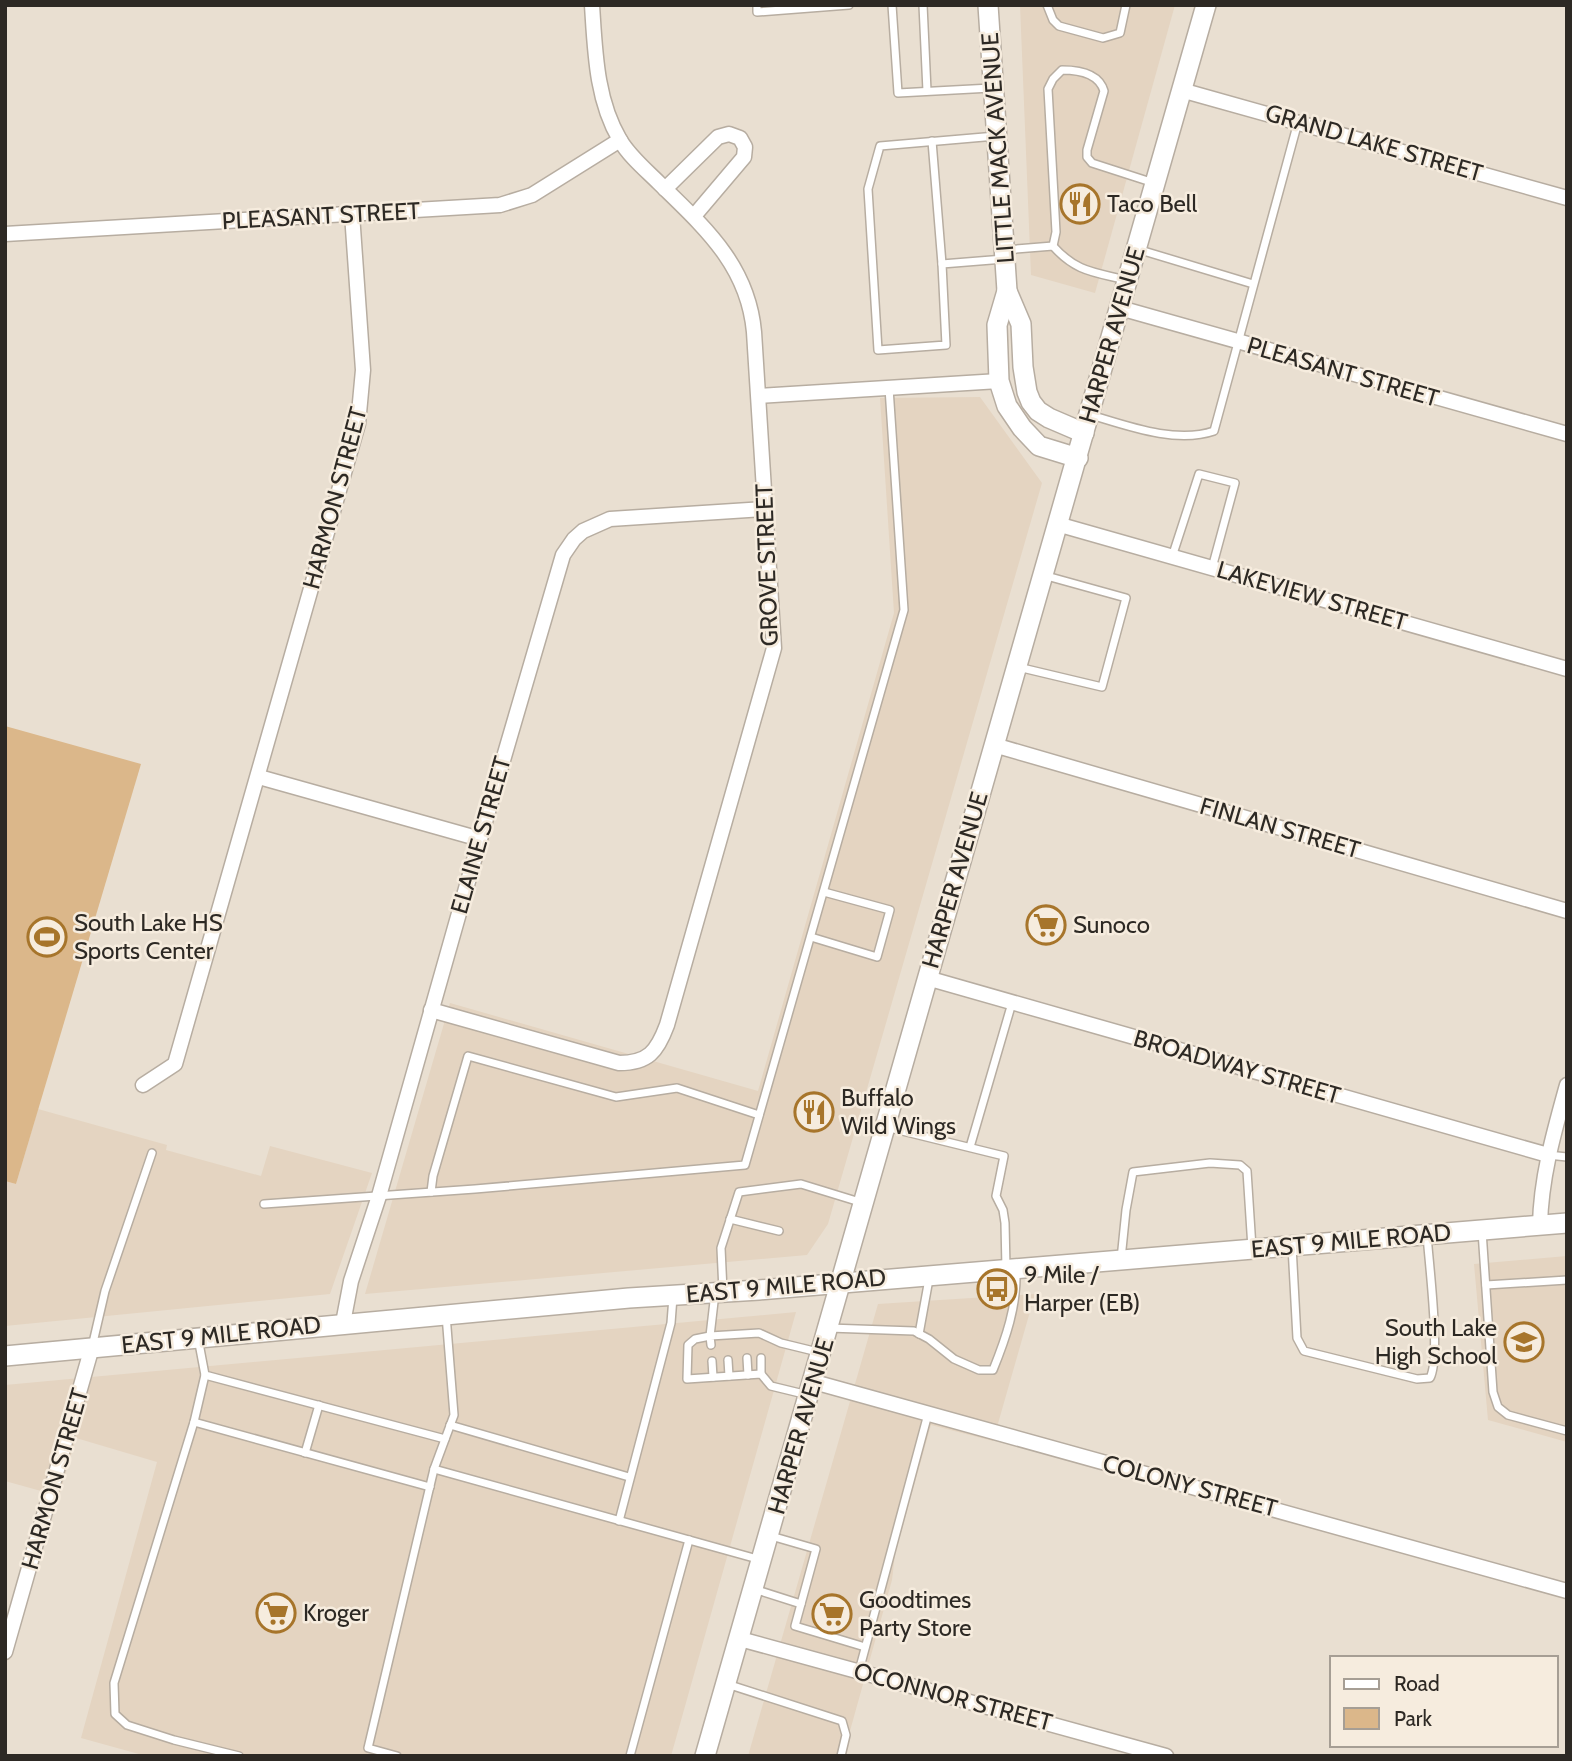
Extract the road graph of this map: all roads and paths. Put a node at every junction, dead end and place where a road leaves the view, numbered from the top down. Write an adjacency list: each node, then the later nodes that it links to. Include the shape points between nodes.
1 (592, 5): 15 (street, GROVE STREET, via 599,83)
2 (757, 5): 3 (lane, via 757,12)
3 (849, 5)
4 (892, 5): 12 (lane, via 898,93)
5 (923, 5): 12 (lane)
6 (988, 5): 10 (main road, LITTLE MACK AVENUE)
7 (1047, 5): 8 (lane, via 1059,26 1103,38 1120,33)
8 (1126, 5)
9 (1203, 6): 11 (main road, HARPER AVENUE)
10 (994, 88): 12 (lane); 14 (main road, LITTLE MACK AVENUE)
11 (1181, 90): 13 (street, GRAND LAKE STREET); 17 (main road, HARPER AVENUE)
12 (927, 91)
13 (1298, 121): 19 (street, GRAND LAKE STREET); 28 (lane)
14 (997, 136): 16 (lane); 25 (main road, LITTLE MACK AVENUE)
15 (620, 140): 18 (street, GROVE STREET); 20 (street, PLEASANT STREET, via 517,201)
16 (932, 141): 26 (lane); 26 (lane, via 880,146 868,189 878,350 946,345)
17 (1154, 183): 23 (lane, via 1092,163 1087,157 1104,91 1097,78 1062,70 1048,89); 24 (main road, HARPER AVENUE)
18 (666, 189): 21 (street, GROVE STREET); 21 (street, via 718,137 740,138 744,157)
19 (1567, 198)
20 (352, 214): 22 (street, PLEASANT STREET); 46 (street, HARMON STREET, via 363,370 358,424)
21 (694, 216): 34 (street, GROVE STREET, via 732,261 745,290 754,323)
22 (5, 233)
23 (1053, 246): 25 (lane); 27 (lane, via 1078,267)
24 (1136, 249): 27 (main road, HARPER AVENUE); 28 (lane)
25 (1005, 254): 26 (lane); 29 (main road, LITTLE MACK AVENUE)
26 (942, 264)
27 (1127, 281): 30 (main road, HARPER AVENUE)
28 (1253, 284): 31 (lane)
29 (1007, 291): 32 (main road, LITTLE MACK AVENUE, via 997,325); 35 (main road, LITTLE MACK AVENUE, via 1021,324 1031,402 1049,418)
30 (1120, 308): 31 (street, PLEASANT STREET); 35 (main road, HARPER AVENUE)
31 (1237, 343): 35 (lane, via 1214,430 1199,436); 36 (street, PLEASANT STREET)
32 (999, 381): 33 (street); 37 (main road, LITTLE MACK AVENUE, via 1013,416 1039,446)
33 (889, 388): 34 (street); 48 (lane, via 904,610)
34 (759, 396): 38 (street, GROVE STREET)
35 (1087, 424): 37 (main road, HARPER AVENUE)
36 (1567, 434)
37 (1078, 458): 39 (main road, HARPER AVENUE)
38 (765, 509): 47 (street, ELAINE STREET, via 610,519 574,539 557,572); 53 (street, GROVE STREET, via 774,648 658,1046 642,1060 619,1063)
39 (1057, 524): 40 (street, LAKEVIEW STREET); 42 (main road, HARPER AVENUE)
40 (1172, 556): 41 (street, LAKEVIEW STREET); 41 (lane, via 1199,474 1235,483)
41 (1212, 568): 44 (street, LAKEVIEW STREET)
42 (1042, 575): 43 (main road, HARPER AVENUE); 43 (lane, via 1126,598 1101,687)
43 (1016, 667): 45 (main road, HARPER AVENUE)
44 (1567, 669)
45 (994, 745): 49 (street, FINLAN STREET); 51 (main road, HARPER AVENUE)
46 (259, 777): 47 (street); 54 (street, via 175,1064)
47 (480, 839): 53 (street, ELAINE STREET)
48 (824, 892): 50 (lane); 50 (lane, via 890,910 877,957)
49 (1567, 911)
50 (811, 936): 56 (lane)
51 (927, 978): 52 (street, BROADWAY STREET); 57 (main road, HARPER AVENUE)
52 (1012, 1003): 58 (lane); 60 (street, BROADWAY STREET)
53 (431, 1010): 63 (street, ELAINE STREET)
54 (143, 1085)
55 (1567, 1085): 60 (street)
56 (760, 1115): 62 (lane, via 745,1165); 62 (lane, via 677,1088 616,1097 468,1056)
57 (884, 1126): 58 (lane); 64 (main road, HARPER AVENUE)
58 (970, 1147): 75 (lane, via 1004,1156 996,1196 1003,1210)
59 (152, 1153): 89 (lane, via 105,1291)
60 (1548, 1155): 61 (lane); 68 (street)
61 (1567, 1157)
62 (431, 1192): 63 (lane)
63 (379, 1196): 65 (lane); 83 (street, ELAINE STREET)
64 (863, 1203): 66 (lane, via 801,1184 739,1192); 78 (main road, HARPER AVENUE)
65 (264, 1204)
66 (730, 1219): 70 (lane); 80 (lane, via 720,1248)
67 (1567, 1223): 68 (main road, EAST 9 MILE ROAD)
68 (1540, 1225): 69 (main road, EAST 9 MILE ROAD)
69 (1482, 1230): 71 (main road, EAST 9 MILE ROAD); 79 (lane)
70 (779, 1231)
71 (1427, 1234): 72 (main road, EAST 9 MILE ROAD); 72 (lane, via 1435,1350 1430,1378 1417,1379 1304,1351 1297,1338)
72 (1292, 1245): 73 (main road, EAST 9 MILE ROAD)
73 (1252, 1248): 74 (main road, EAST 9 MILE ROAD); 74 (lane, via 1247,1171 1240,1165 1210,1163 1133,1172)
74 (1121, 1259): 75 (main road, EAST 9 MILE ROAD)
75 (1011, 1268): 76 (main road, EAST 9 MILE ROAD); 85 (lane, via 1017,1290 993,1370 979,1370 954,1359)
76 (930, 1274): 78 (main road, EAST 9 MILE ROAD); 85 (lane)
77 (1567, 1280): 79 (lane)
78 (841, 1282): 80 (main road, EAST 9 MILE ROAD); 84 (main road, HARPER AVENUE)
79 (1486, 1285): 106 (lane, via 1493,1392 1498,1407 1508,1415)
80 (719, 1292): 81 (main road, EAST 9 MILE ROAD); 86 (lane)
81 (673, 1295): 82 (main road, EAST 9 MILE ROAD); 110 (lane, via 671,1323)
82 (446, 1314): 83 (main road, EAST 9 MILE ROAD); 105 (lane, via 454,1415)
83 (343, 1323): 87 (main road, EAST 9 MILE ROAD)
84 (829, 1328): 85 (lane); 90 (main road, HARPER AVENUE)
85 (919, 1334)
86 (710, 1336): 88 (lane); 90 (lane, via 759,1337); 100 (lane, via 688,1345 687,1379)
87 (198, 1338): 89 (main road, EAST 9 MILE ROAD); 97 (lane)
88 (711, 1345)
89 (92, 1347): 91 (main road, EAST 9 MILE ROAD); 121 (street, HARMON STREET)
90 (822, 1353): 101 (main road, HARPER AVENUE)
91 (5, 1356)
92 (747, 1358): 98 (lane)
93 (761, 1358): 96 (lane)
94 (728, 1360): 99 (lane)
95 (712, 1361): 100 (lane)
96 (761, 1374): 98 (lane); 101 (lane, via 771,1386)
97 (205, 1375): 102 (lane); 104 (lane)
98 (748, 1375): 99 (lane)
99 (729, 1376): 100 (lane)
100 (712, 1377)
101 (812, 1389): 103 (street, COLONY STREET); 113 (main road, HARPER AVENUE)
102 (319, 1405): 107 (lane); 108 (lane)
103 (928, 1414): 117 (street, COLONY STREET); 120 (lane)
104 (194, 1422): 108 (lane); 126 (lane, via 114,1683 115,1714 127,1725)
105 (450, 1425): 107 (lane); 110 (lane)
106 (1567, 1431)
107 (445, 1439): 109 (lane)
108 (305, 1453): 111 (lane)
109 (434, 1469): 111 (lane); 112 (lane)
110 (629, 1478): 112 (lane)
111 (430, 1487): 124 (lane)
112 (619, 1521): 114 (lane)
113 (769, 1535): 115 (main road, HARPER AVENUE); 118 (lane, via 816,1549)
114 (689, 1540): 115 (lane); 129 (lane)
115 (762, 1560): 116 (main road, HARPER AVENUE)
116 (754, 1589): 118 (lane); 119 (main road, HARPER AVENUE)
117 (1567, 1591)
118 (801, 1604): 120 (lane, via 795,1626)
119 (740, 1639): 122 (street, OCONNOR STREET); 123 (main road, HARPER AVENUE)
120 (865, 1647): 122 (lane)
121 (5, 1652)
122 (859, 1671): 131 (street, OCONNOR STREET)
123 (726, 1684): 125 (main road, HARPER AVENUE); 130 (lane, via 842,1721 846,1735)
124 (368, 1748): 127 (lane); 128 (lane)
125 (710, 1754)
126 (239, 1756)
127 (363, 1756)
128 (397, 1756)
129 (630, 1756)
130 (841, 1756)
131 (1166, 1756)

